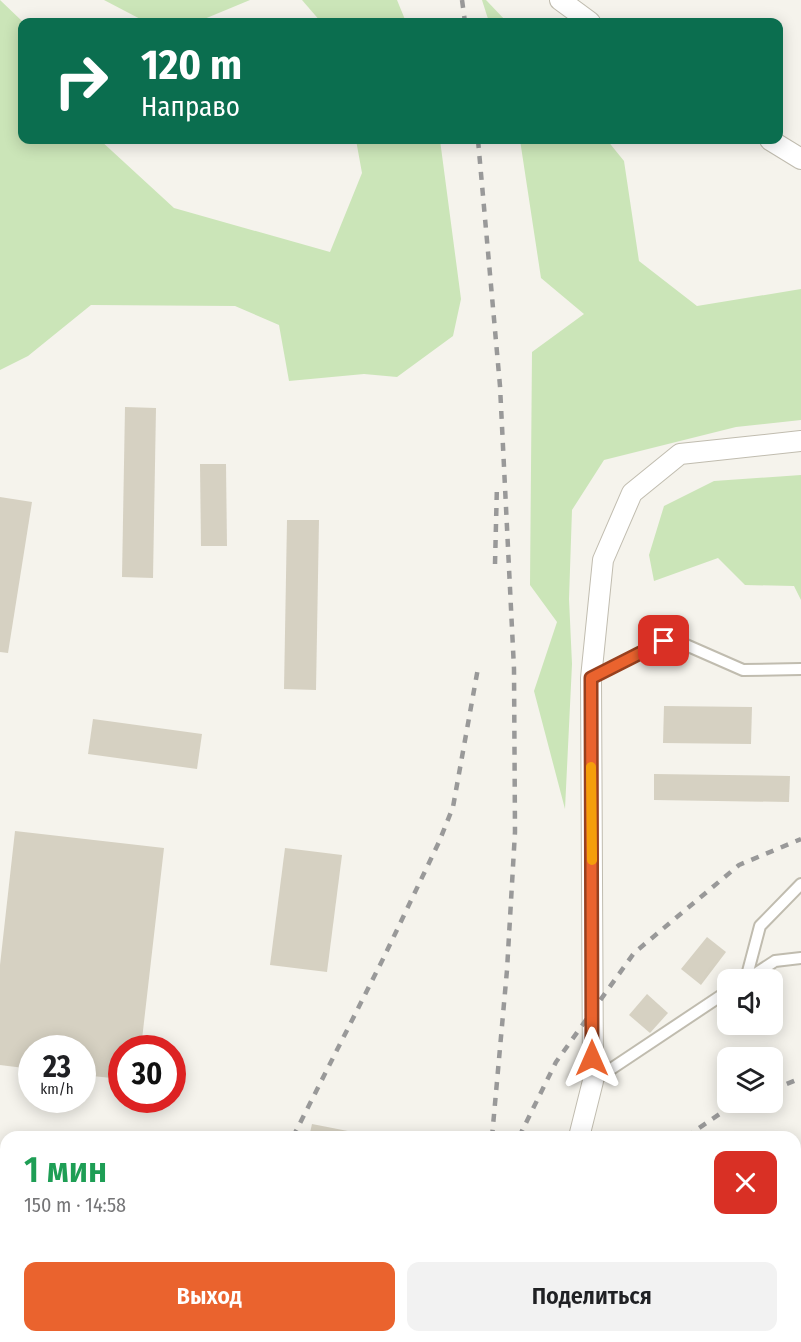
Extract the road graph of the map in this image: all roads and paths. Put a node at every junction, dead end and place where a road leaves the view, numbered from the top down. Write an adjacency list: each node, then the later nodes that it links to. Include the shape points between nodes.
1 (560, 0): 2 (street)
2 (585, 18)
3 (777, 144): 4 (street)
4 (801, 159)
5 (801, 441): 7 (street, via 680,454 632,493 603,560)
6 (801, 669): 7 (lane, via 744,670 686,645 664,641)
7 (591, 678): 13 (street)
8 (801, 884): 10 (lane, via 760,926)
9 (801, 958): 11 (lane, via 775,961)
10 (749, 969)
11 (762, 969)
12 (717, 998): 13 (lane)
13 (592, 1081): 14 (street)
14 (580, 1131)

